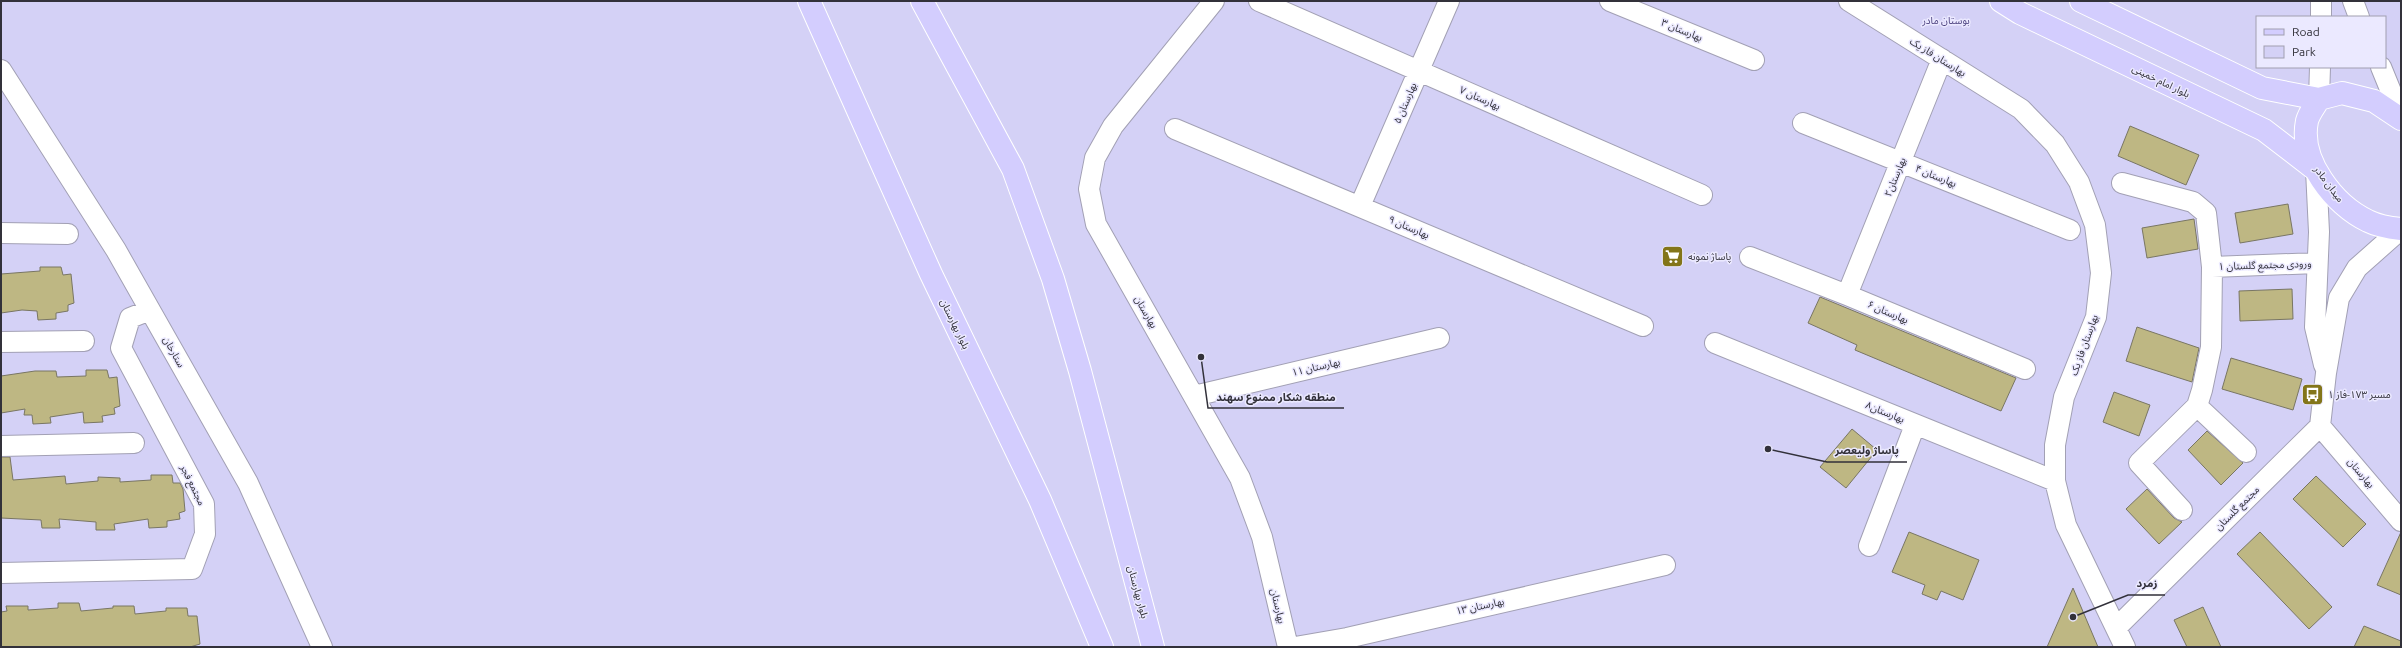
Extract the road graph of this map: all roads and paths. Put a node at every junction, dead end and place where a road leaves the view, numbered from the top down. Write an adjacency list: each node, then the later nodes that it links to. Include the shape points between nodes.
1 (809, 1): 62 (main road, بلوار بهارستان, via 931,274 1040,500)
2 (922, 1): 63 (main road, بلوار بهارستان, via 1013,169 1053,279)
3 (1214, 1): 47 (street, بهارستان, via 1113,126 1095,158 1089,189 1096,224)
4 (1259, 1): 20 (street, بهارستان ۷)
5 (1449, 1): 20 (street, بهارستان ۵)
6 (1610, 1): 12 (street, بهارستان ۳)
7 (1849, 1): 15 (street, بهارستان فاز یک)
8 (2001, 1): 27 (main road, بلوار امام خمینی, via 2027,17 2264,130)
9 (2081, 1): 21 (main road, via 2262,88)
10 (2321, 1): 13 (street)
11 (2353, 1): 14 (street)
12 (1649, 8): 16 (street, بهارستان ۳)
13 (2320, 16)
14 (2360, 16)
15 (1942, 59): 26 (street, بهارستان۲); 54 (street, بهارستان فاز یک, via 2021,109 2055,144 2079,182 2095,225 2101,273 2096,317 2064,397 2055,445)
16 (1754, 60)
17 (2320, 68): 21 (street)
18 (2380, 68): 22 (street)
19 (1, 70): 39 (street, ستارخان, via 116,250)
20 (1418, 71): 29 (street, بهارستان ۷); 30 (street, بهارستان ۵)
21 (2319, 99): 23 (main road, via 2342,93 2374,100); 27 (main road, میدان مادر, via 2307,119 2305,138)
22 (2401, 116)
23 (2401, 119)
24 (1803, 123): 26 (street, بهارستان ۴)
25 (1175, 129): 30 (street, بهارستان ۹)
26 (1901, 162): 32 (street, بهارستان ۴); 38 (street, بهارستان۲)
27 (2316, 170): 31 (main road, میدان مادر, via 2339,201 2368,222); 36 (street, via 2319,232)
28 (2122, 183): 37 (street, via 2193,202 2206,213)
29 (1702, 195)
30 (1360, 206): 40 (street, بهارستان ۹)
31 (2401, 229): 46 (street, via 2357,268 2339,298)
32 (2070, 230)
33 (1, 233): 34 (street)
34 (68, 234)
35 (1750, 258): 38 (street, بهارستان ۶)
36 (2317, 263): 37 (street, ورودی مجتمع گلستان ۱); 46 (street, via 2315,327)
37 (2212, 267): 48 (street, via 2211,347)
38 (1847, 295): 45 (street, بهارستان ۶)
39 (150, 310): 59 (street, مجتمع فجر, via 130,318 121,348 204,504 205,534 192,568); 61 (street, ستارخان, via 248,483)
40 (1643, 326)
41 (1439, 338): 47 (street, بهارستان ۱۱)
42 (84, 341): 43 (street)
43 (1, 342)
44 (1715, 344): 49 (street, بهارستان۸)
45 (2025, 369)
46 (2326, 373): 50 (street)
47 (1194, 396): 64 (street, بهارستان, via 1240,478 1262,537)
48 (2197, 406): 53 (street); 55 (street, via 2139,463)
49 (1916, 425): 54 (street, بهارستان۸); 57 (street)
50 (2320, 426): 56 (street, بهارستان); 60 (street, مجتمع گلستان)
51 (134, 442): 52 (street)
52 (1, 446)
53 (2246, 452)
54 (2055, 481): 60 (street, بهارستان فاز یک, via 2066,526)
55 (2182, 510)
56 (2401, 521)
57 (1870, 546)
58 (1665, 565): 65 (street, بهارستان ۱۳, via 1346,638)
59 (1, 573)
60 (2116, 628): 66 (street, بهارستان فاز یک)
61 (322, 647)
62 (1102, 647)
63 (1153, 647)
64 (1288, 647)
65 (1296, 647)
66 (2125, 647)

